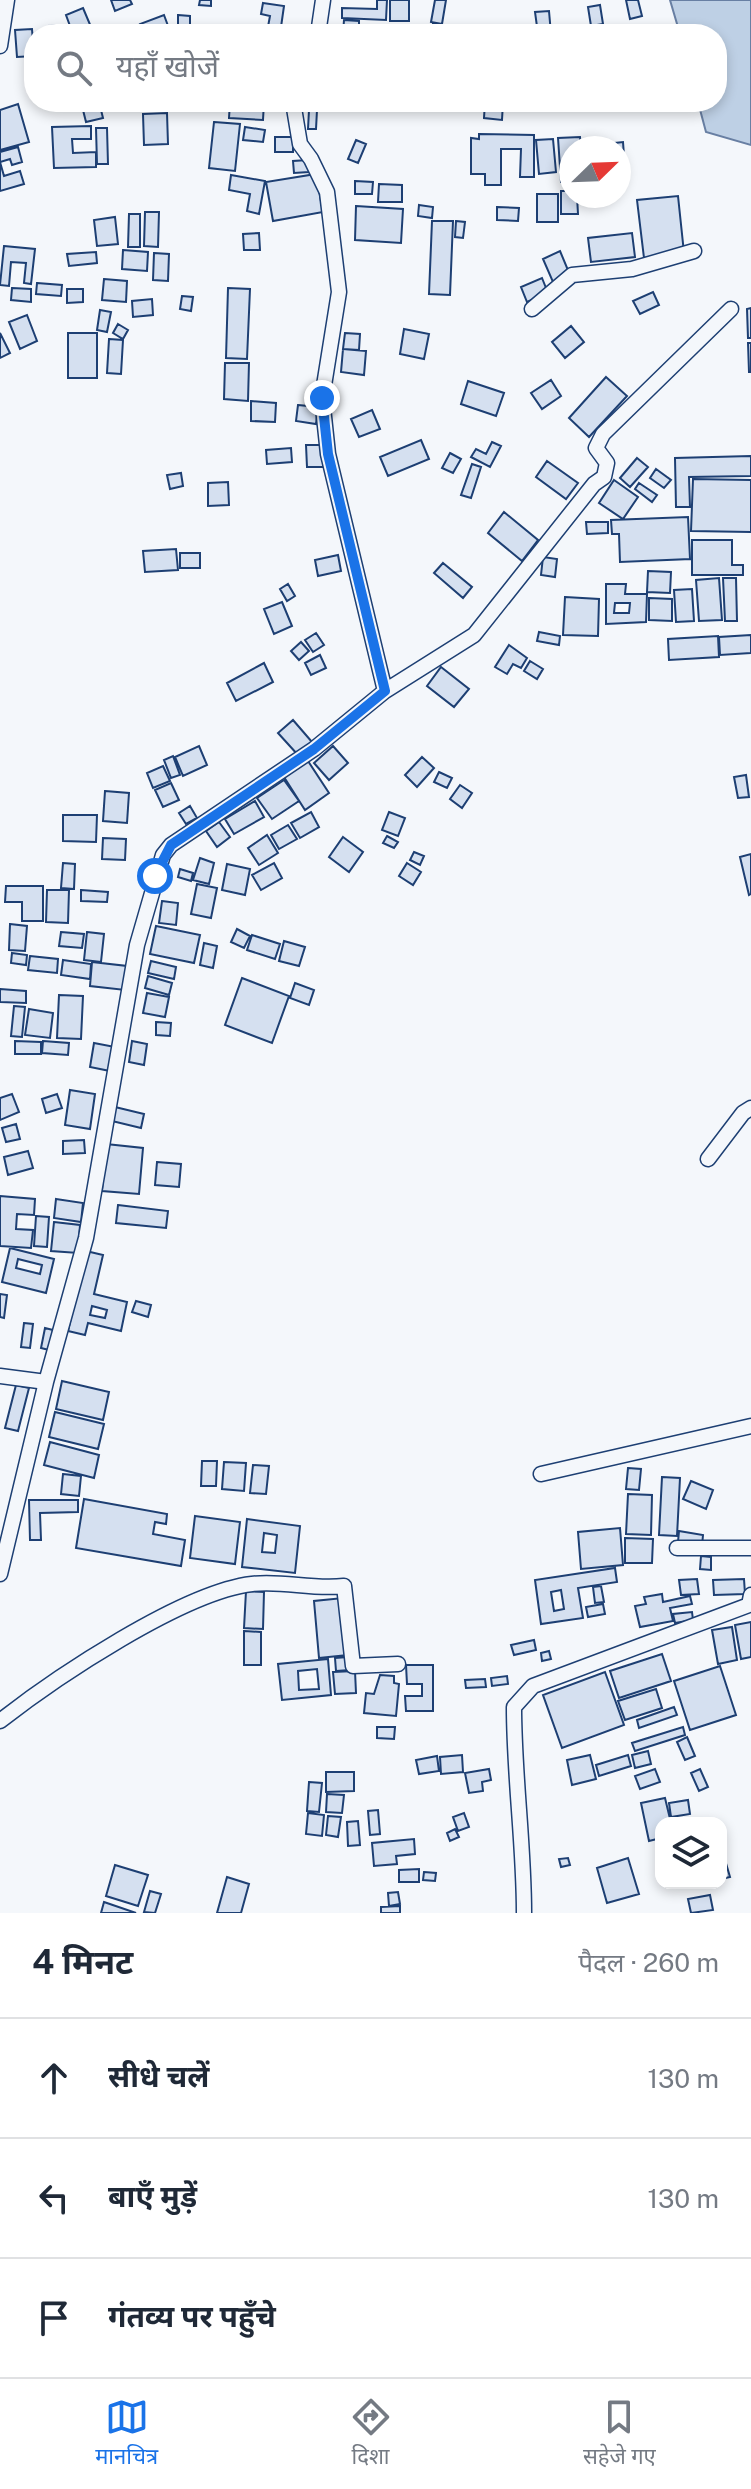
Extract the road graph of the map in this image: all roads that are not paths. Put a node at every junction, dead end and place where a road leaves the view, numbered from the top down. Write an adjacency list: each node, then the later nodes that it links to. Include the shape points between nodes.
1 (7, 0): 4 (street)
2 (323, 0): 3 (street)
3 (319, 24)
4 (0, 46)
5 (295, 112): 9 (street, via 300,144 327,192 339,292 322,398 328,454)
6 (694, 251): 7 (street, via 632,269 572,275)
7 (532, 309)
8 (731, 309): 9 (street, via 603,434 596,448 607,463 604,477 474,635)
9 (385, 691): 13 (street, via 314,749 163,855 137,945 86,1238)
10 (751, 1108): 11 (street)
11 (708, 1159)
12 (0, 1376): 13 (street)
13 (46, 1382): 18 (street)
14 (751, 1426): 15 (street)
15 (541, 1474)
16 (677, 1548): 17 (street)
17 (751, 1548)
18 (0, 1574)
19 (751, 1595): 22 (street, via 749,1605 533,1686 514,1707)
20 (398, 1664): 21 (street, via 353,1666 344,1586 251,1584 165,1615)
21 (0, 1721)
22 (524, 1913)

